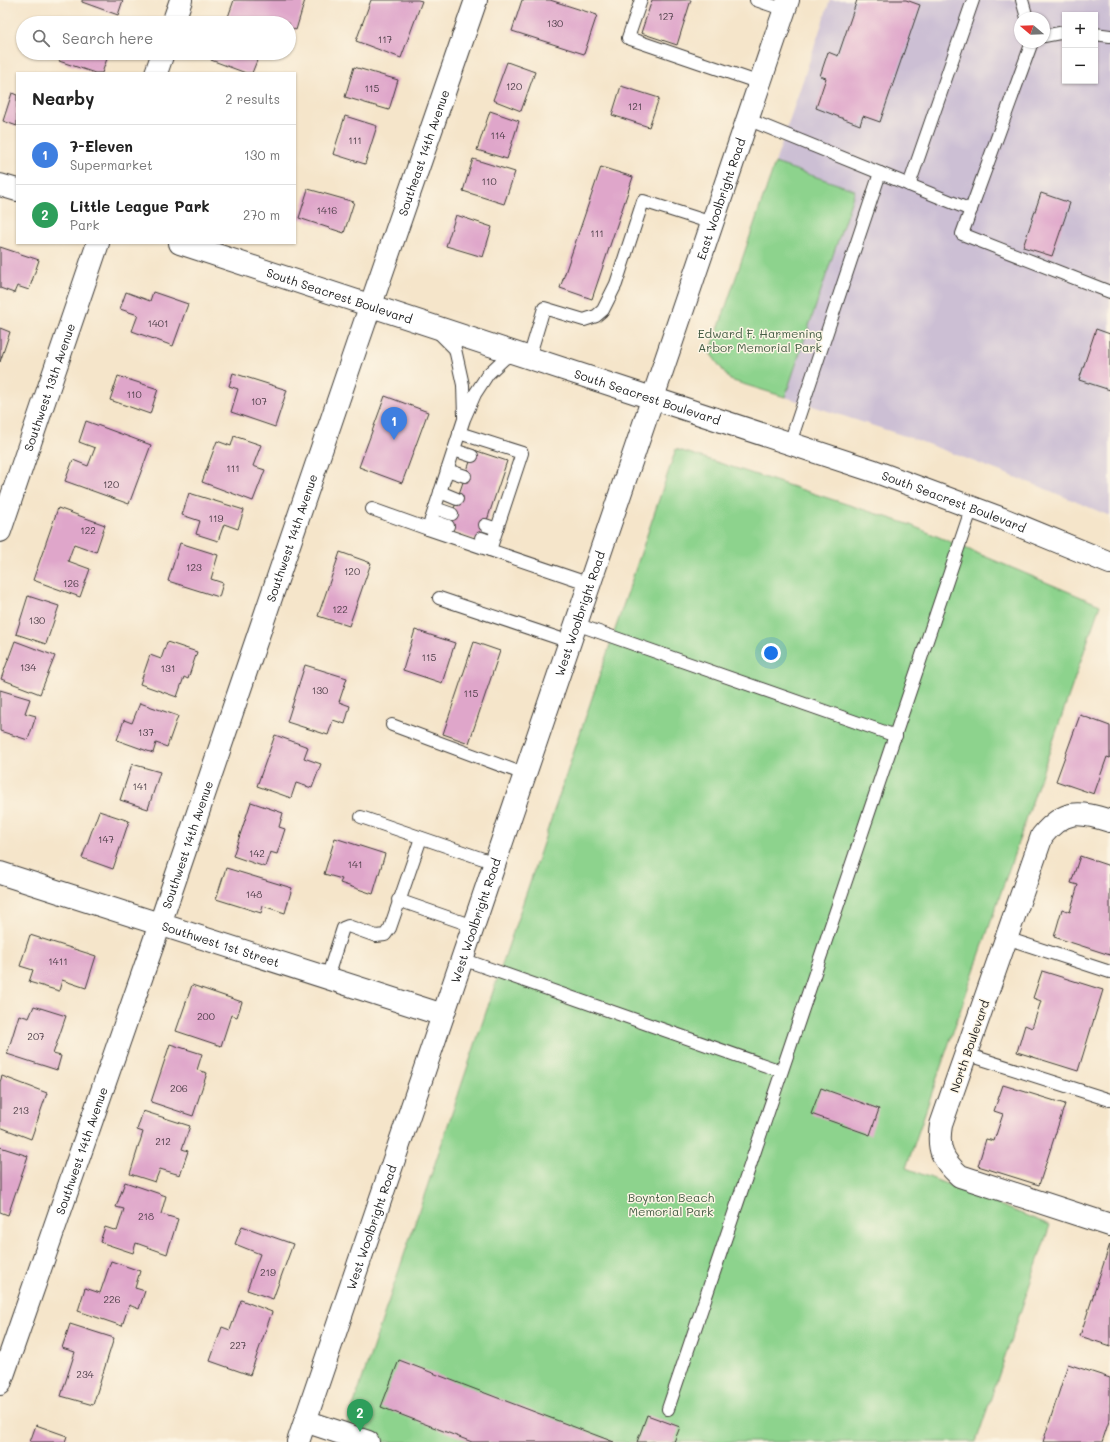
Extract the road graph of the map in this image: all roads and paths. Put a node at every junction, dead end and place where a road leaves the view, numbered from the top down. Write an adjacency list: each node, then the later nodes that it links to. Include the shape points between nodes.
1 (181, 0): 9 (street)
2 (476, 0): 28 (street, Southeast 14th Avenue)
3 (641, 0): 17 (lane, via 628,38)
4 (756, 0): 7 (lane)
5 (973, 0): 21 (lane)
6 (1022, 0): 8 (lane)
7 (786, 5): 17 (street, East Woolbright Road)
8 (1025, 12)
9 (175, 16)
10 (1062, 33): 12 (lane)
11 (1098, 34): 13 (lane)
12 (1050, 35)
13 (1110, 36)
14 (1030, 48): 23 (lane)
15 (161, 60): 16 (street)
16 (156, 72)
17 (760, 83): 18 (street, East Woolbright Road)
18 (747, 119): 19 (lane); 24 (street, East Woolbright Road)
19 (880, 173): 21 (lane); 34 (lane)
20 (0, 184): 22 (street)
21 (909, 185): 23 (lane)
22 (16, 190)
23 (971, 210): 27 (lane, via 962,234)
24 (712, 223): 30 (lane, via 643,201 616,284 603,310 596,316 584,320 544,308); 31 (street, East Woolbright Road)
25 (98, 244): 49 (street, Southwest 13th Avenue)
26 (183, 244): 28 (street, South Seacrest Boulevard)
27 (1110, 292)
28 (370, 305): 29 (street, South Seacrest Boulevard); 65 (street, Southwest 14th Avenue)
29 (422, 322): 30 (street, South Seacrest Boulevard); 32 (lane, via 439,333 455,349 463,385)
30 (524, 356): 31 (street, South Seacrest Boulevard); 32 (lane, via 506,358 488,374 475,394)
31 (653, 399): 34 (street, South Seacrest Boulevard); 53 (street, West Woolbright Road)
32 (464, 419): 33 (lane)
33 (459, 433): 35 (lane); 48 (lane, via 522,453 510,470 503,489 496,512)
34 (790, 443): 41 (street, South Seacrest Boulevard)
35 (454, 450): 36 (lane); 37 (lane)
36 (472, 456)
37 (447, 470): 38 (lane); 39 (lane)
38 (465, 476)
39 (440, 492): 40 (lane); 42 (lane)
40 (457, 499)
41 (972, 507): 52 (street, South Seacrest Boulevard); 57 (lane)
42 (435, 508): 44 (lane); 45 (lane)
43 (372, 510): 45 (lane)
44 (452, 514)
45 (429, 524): 47 (lane); 51 (lane)
46 (485, 525): 48 (lane)
47 (448, 526)
48 (497, 529): 51 (lane)
49 (0, 531)
50 (481, 538): 51 (lane)
51 (491, 546): 53 (lane)
52 (1110, 563)
53 (590, 584): 55 (street, West Woolbright Road)
54 (439, 598): 55 (lane)
55 (573, 633): 57 (lane); 58 (street, West Woolbright Road)
56 (392, 725): 58 (lane)
57 (896, 736): 73 (lane)
58 (524, 774): 62 (street, West Woolbright Road)
59 (361, 817): 61 (lane)
60 (1110, 821): 67 (street, North Boulevard, via 1078,814 1064,816 1051,824 1042,836)
61 (420, 838): 62 (lane); 64 (lane)
62 (495, 863): 66 (street, West Woolbright Road)
63 (0, 873): 65 (street, Southwest 1st Street)
64 (398, 900): 66 (lane); 70 (lane, via 390,928 385,934 376,936 348,926 343,928)
65 (160, 924): 70 (street, Southwest 1st Street); 76 (street, Southwest 14th Avenue)
66 (473, 926): 68 (street, West Woolbright Road)
67 (1006, 938): 69 (lane); 72 (street, North Boulevard)
68 (462, 959): 71 (street, West Woolbright Road); 73 (lane)
69 (1110, 972)
70 (327, 978): 71 (street, Southwest 1st Street)
71 (443, 1015): 78 (street, West Woolbright Road)
72 (966, 1054): 74 (lane); 75 (street, North Boulevard, via 941,1125 941,1154 949,1167 960,1176)
73 (781, 1070): 77 (lane)
74 (1110, 1100)
75 (1110, 1225)
76 (0, 1384)
77 (668, 1409)
78 (305, 1422): 79 (street, West Woolbright Road); 80 (street)
79 (298, 1442)
80 (368, 1442)

